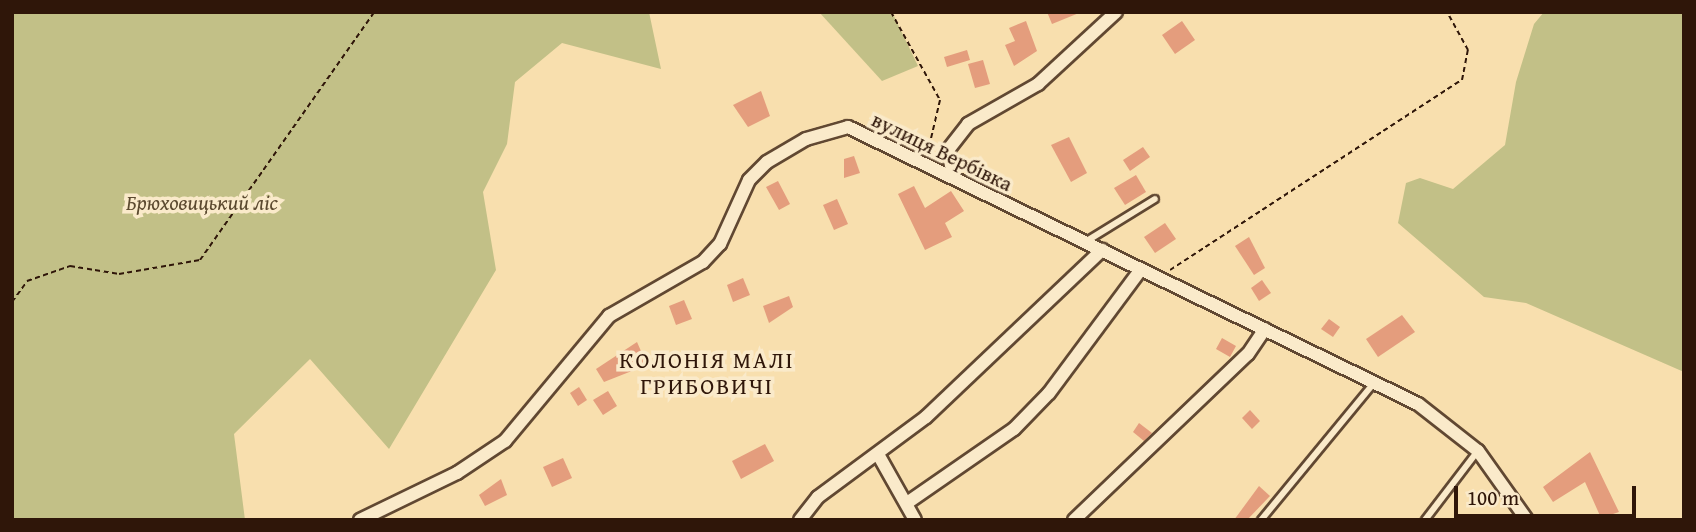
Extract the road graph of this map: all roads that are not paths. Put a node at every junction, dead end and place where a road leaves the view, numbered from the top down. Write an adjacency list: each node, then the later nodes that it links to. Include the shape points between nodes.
1 (1116, 12): 2 (street, via 1038,84 968,124 948,150)
2 (953, 177): 4 (street, вулиця Вербівка); 12 (street, вулиця Вербівка, via 848,127 779,154 748,180 720,244 703,262 609,316 505,440 457,473)
3 (1155, 199): 4 (lane)
4 (1086, 242): 5 (street, вулиця Вербівка)
5 (1102, 250): 6 (street, вулиця Вербівка); 10 (street)
6 (1141, 269): 7 (street, вулиця Вербівка); 11 (street, via 1049,393 1014,429)
7 (1265, 329): 8 (street, вулиця Вербівка); 15 (street, via 1248,354)
8 (1374, 383): 9 (street, вулиця Вербівка, via 1418,404); 16 (lane)
9 (1478, 451): 17 (lane); 18 (street, вулиця Вербівка)
10 (878, 456): 11 (street); 13 (street, via 818,497)
11 (907, 503): 14 (street)
12 (360, 520)
13 (800, 520)
14 (915, 520)
15 (1074, 520)
16 (1261, 520)
17 (1425, 520)
18 (1527, 520)

